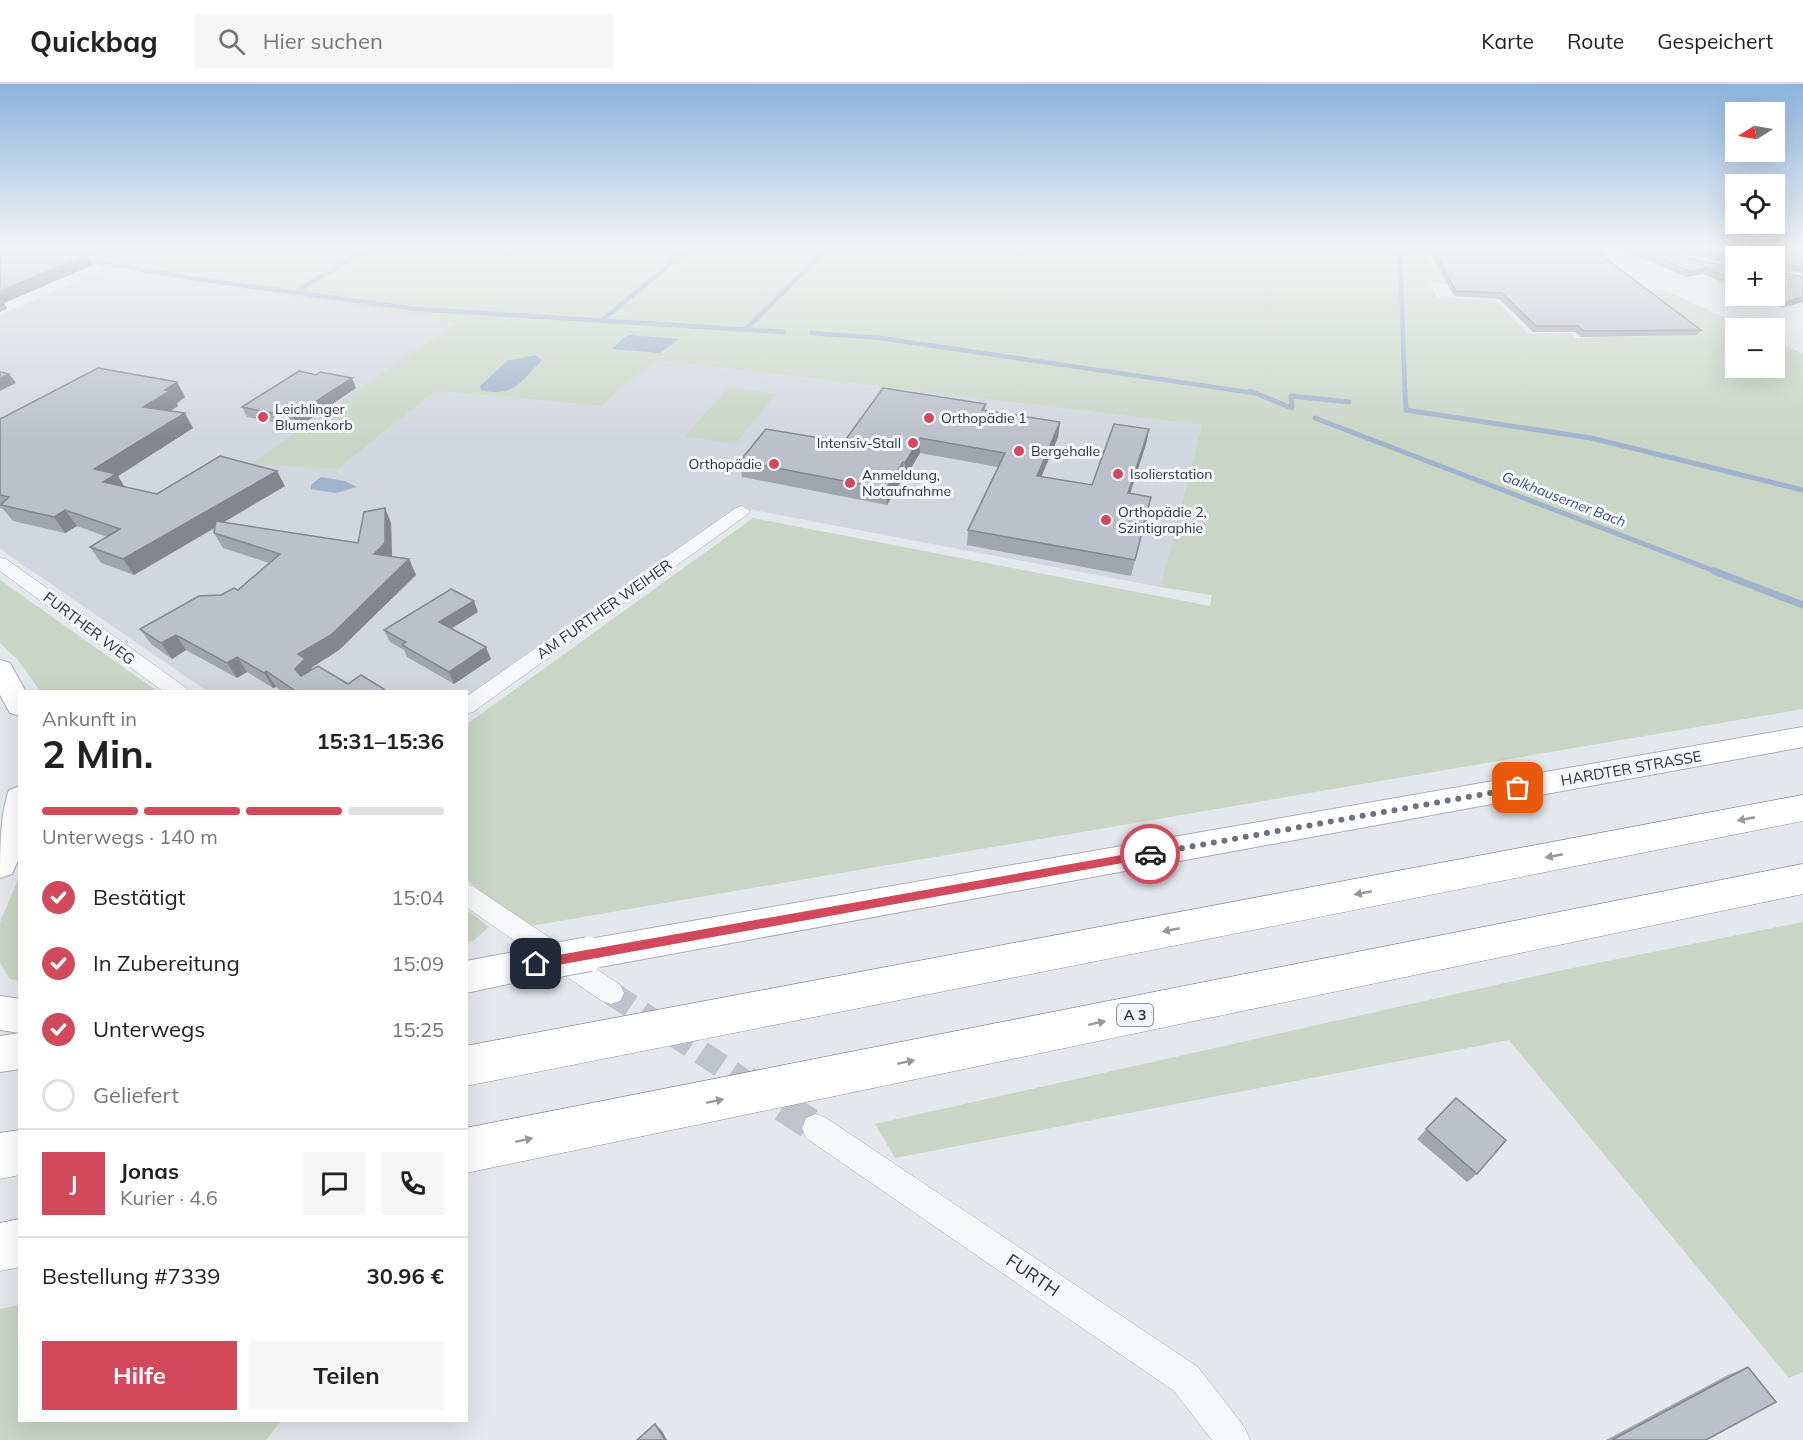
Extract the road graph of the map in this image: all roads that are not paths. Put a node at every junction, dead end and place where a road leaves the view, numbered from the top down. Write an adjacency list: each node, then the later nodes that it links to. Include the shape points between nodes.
1 (742, 511): 6 (street, AM FURTHER WEIHER)
2 (0, 563): 4 (street, FURTHER WEG)
3 (0, 669): 5 (main road)
4 (175, 690)
5 (18, 702)
6 (468, 706)
7 (1803, 737): 15 (main road, HARDTER STRASSE, bridge)
8 (18, 784): 11 (main road)
9 (1803, 808): 21 (highway, one-way to 21)
10 (18, 810): 12 (main road)
11 (0, 820)
12 (0, 865)
13 (1803, 879): 23 (highway, A 3, one-way to 13)
14 (468, 895): 16 (street)
15 (468, 977)
16 (611, 993)
17 (0, 1013): 18 (main road)
18 (18, 1016)
19 (18, 1051): 20 (main road)
20 (0, 1054)
21 (468, 1066)
22 (816, 1128): 28 (street, FURTH, via 1186,1379)
23 (468, 1151)
24 (18, 1152): 25 (highway)
25 (0, 1156)
26 (18, 1243): 27 (highway)
27 (0, 1246)
28 (1233, 1440)

